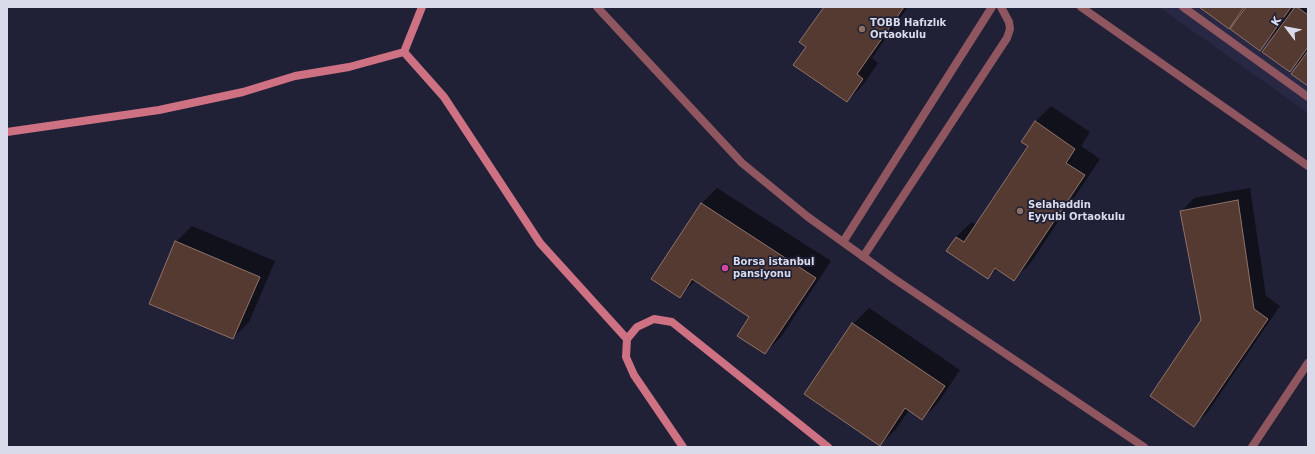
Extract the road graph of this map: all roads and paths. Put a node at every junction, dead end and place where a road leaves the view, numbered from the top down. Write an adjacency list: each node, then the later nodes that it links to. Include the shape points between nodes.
1 (422, 7): 7 (street)
2 (597, 7): 11 (street, via 742,163)
3 (992, 7): 11 (street)
4 (1001, 7): 12 (street, via 1009,22 1007,38)
5 (1081, 7): 10 (street)
6 (1183, 7): 8 (street)
7 (404, 52): 9 (street, via 159,110); 13 (street, via 444,97 540,243)
8 (1308, 97)
9 (7, 132)
10 (1308, 166)
11 (843, 242): 12 (street)
12 (863, 257): 17 (street)
13 (627, 339): 15 (street, via 626,357 634,375); 16 (street, via 637,327 654,319 672,322)
14 (1308, 363): 18 (street)
15 (683, 447)
16 (828, 447)
17 (1144, 447)
18 (1252, 447)

